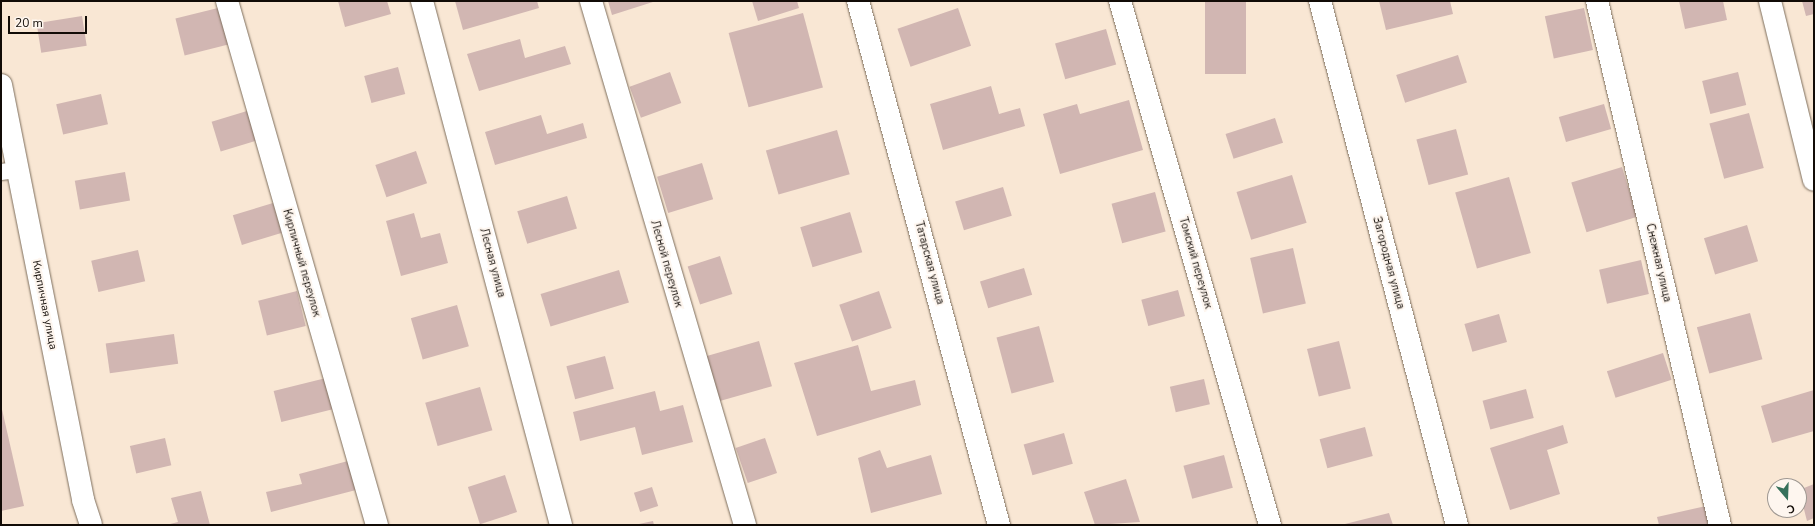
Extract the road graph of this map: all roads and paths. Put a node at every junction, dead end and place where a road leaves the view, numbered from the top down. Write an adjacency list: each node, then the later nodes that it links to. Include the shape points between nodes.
1 (227, 1): 13 (street, Кирпичный переулок)
2 (422, 1): 14 (street, Лесная улица)
3 (591, 1): 15 (street, Лесной переулок)
4 (858, 1): 16 (street, Татарская улица)
5 (1120, 1): 17 (street, Томский переулок)
6 (1320, 1): 18 (street, Загородная улица)
7 (1597, 1): 19 (street, Снежная улица)
8 (1770, 1): 11 (street)
9 (1, 85): 10 (street, Кирпичная улица)
10 (9, 171): 12 (street, Кирпичная улица)
11 (1814, 180)
12 (91, 525)
13 (377, 525)
14 (561, 525)
15 (744, 525)
16 (999, 525)
17 (1270, 525)
18 (1457, 525)
19 (1720, 525)

